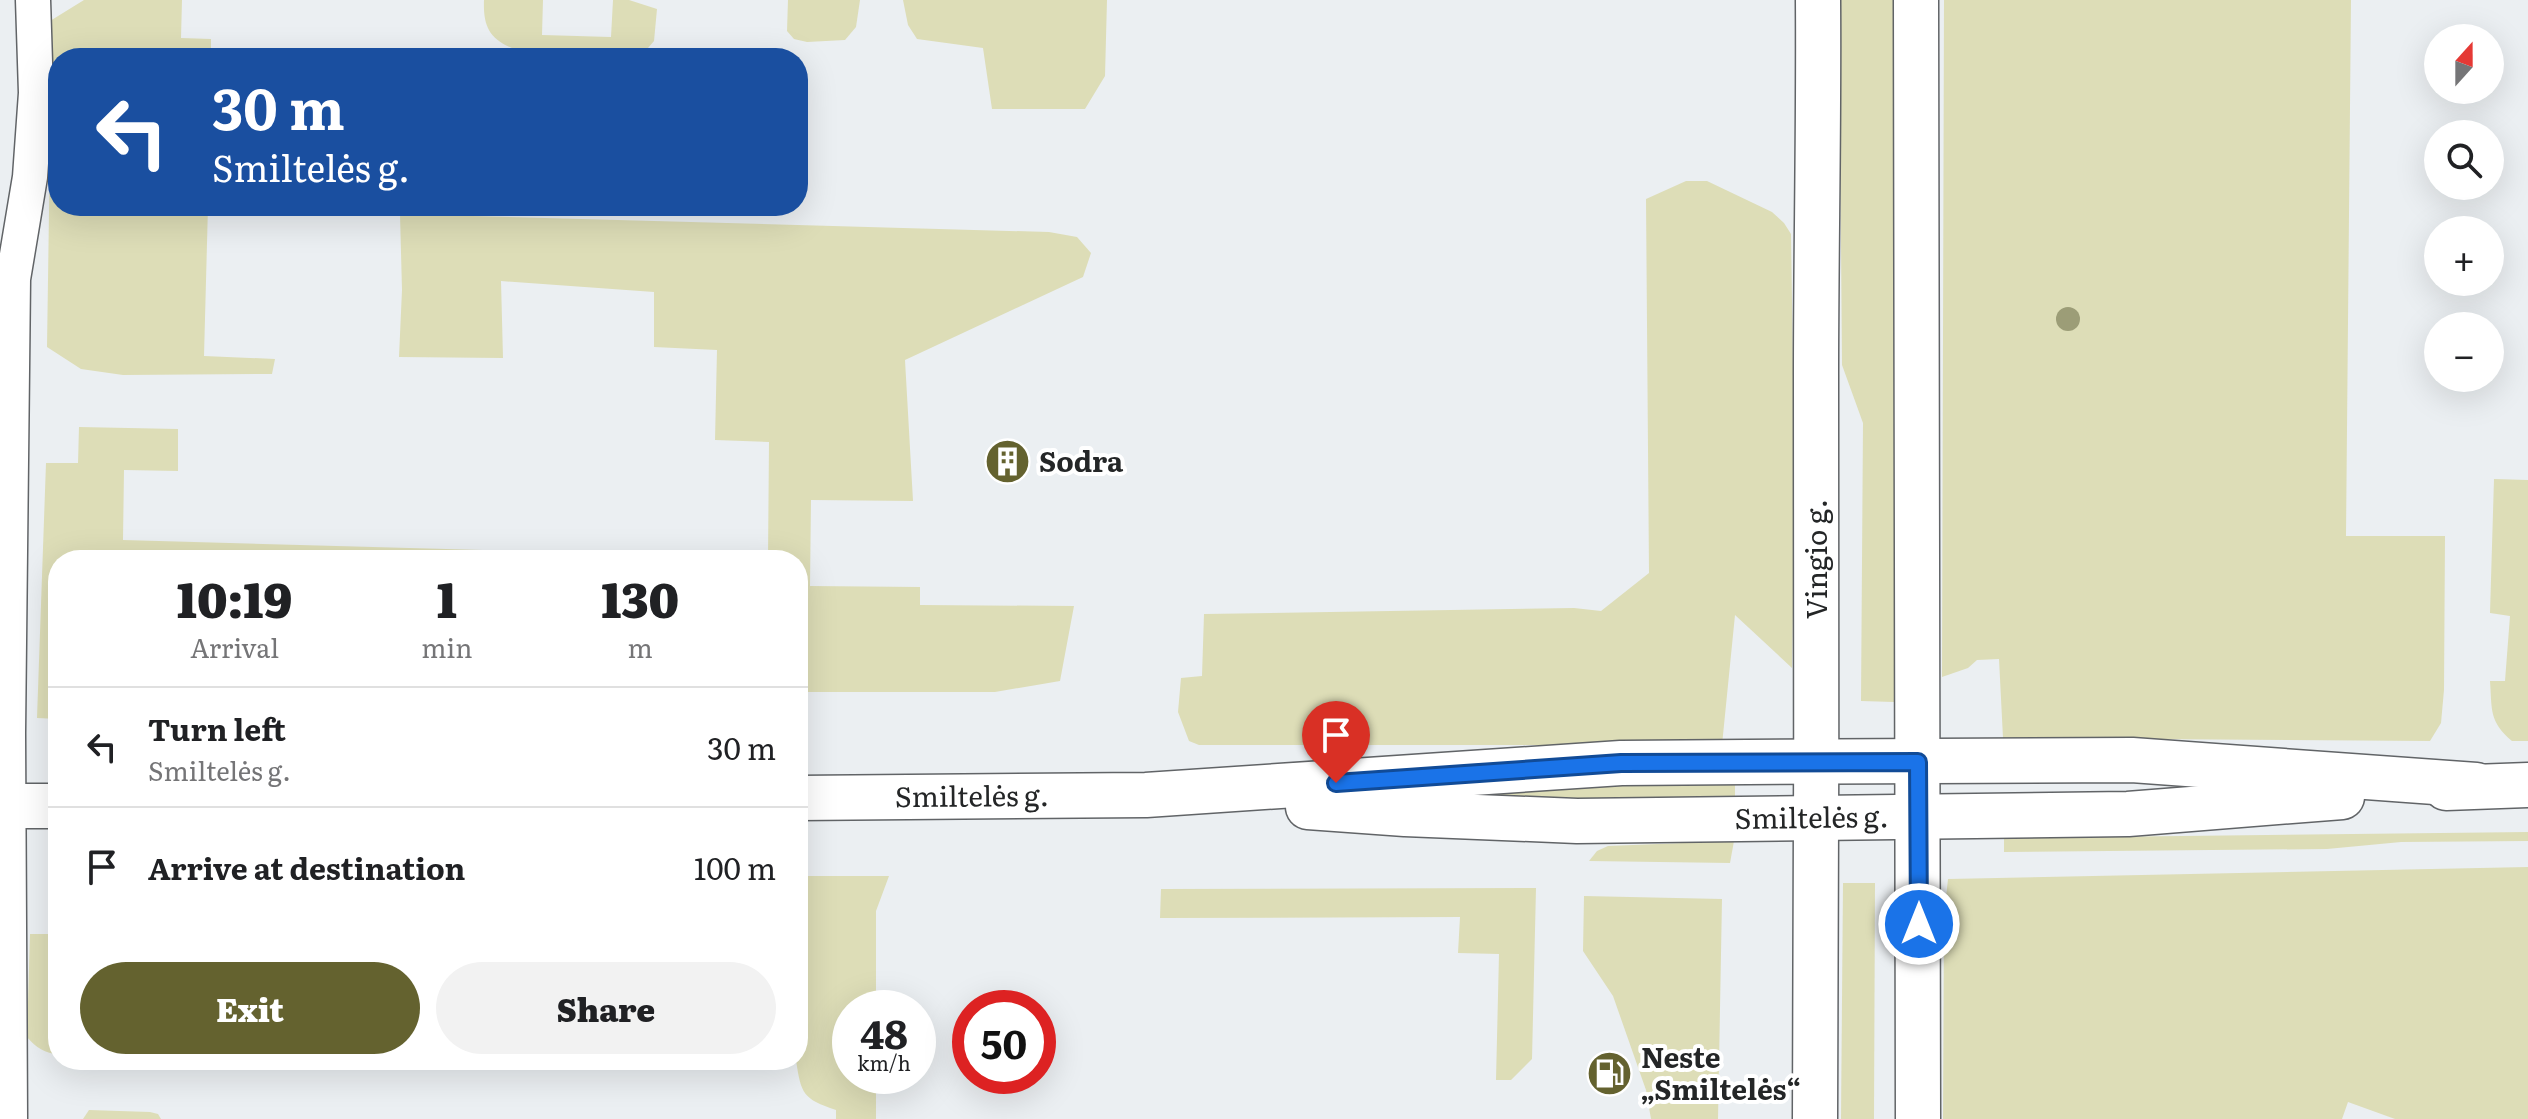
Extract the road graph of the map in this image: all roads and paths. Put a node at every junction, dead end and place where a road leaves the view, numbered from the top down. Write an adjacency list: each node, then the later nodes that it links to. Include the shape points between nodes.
1 (33, 0): 10 (street, via 36,93 31,163 13,279)
2 (1818, 0): 4 (street, Vingio g.)
3 (1916, 0): 5 (street)
4 (1818, 762): 5 (street, Smiltelės g.); 8 (street, Smiltelės g., via 1621,763); 12 (street, Vingio g.)
5 (1918, 762): 6 (street, Smiltelės g., via 2132,760); 13 (street)
6 (2476, 785): 7 (street, Smiltelės g.); 13 (street, Smiltelės g., via 2128,814)
7 (2528, 785)
8 (1146, 795): 9 (street, Smiltelės g.); 12 (street, Smiltelės g., via 1577,821)
9 (808, 798)
10 (5, 806): 11 (street); 14 (street)
11 (48, 806)
12 (1817, 817): 13 (street, Smiltelės g.); 15 (street, Vingio g.)
13 (1918, 817): 16 (street)
14 (10, 1119)
15 (1815, 1119)
16 (1918, 1119)

